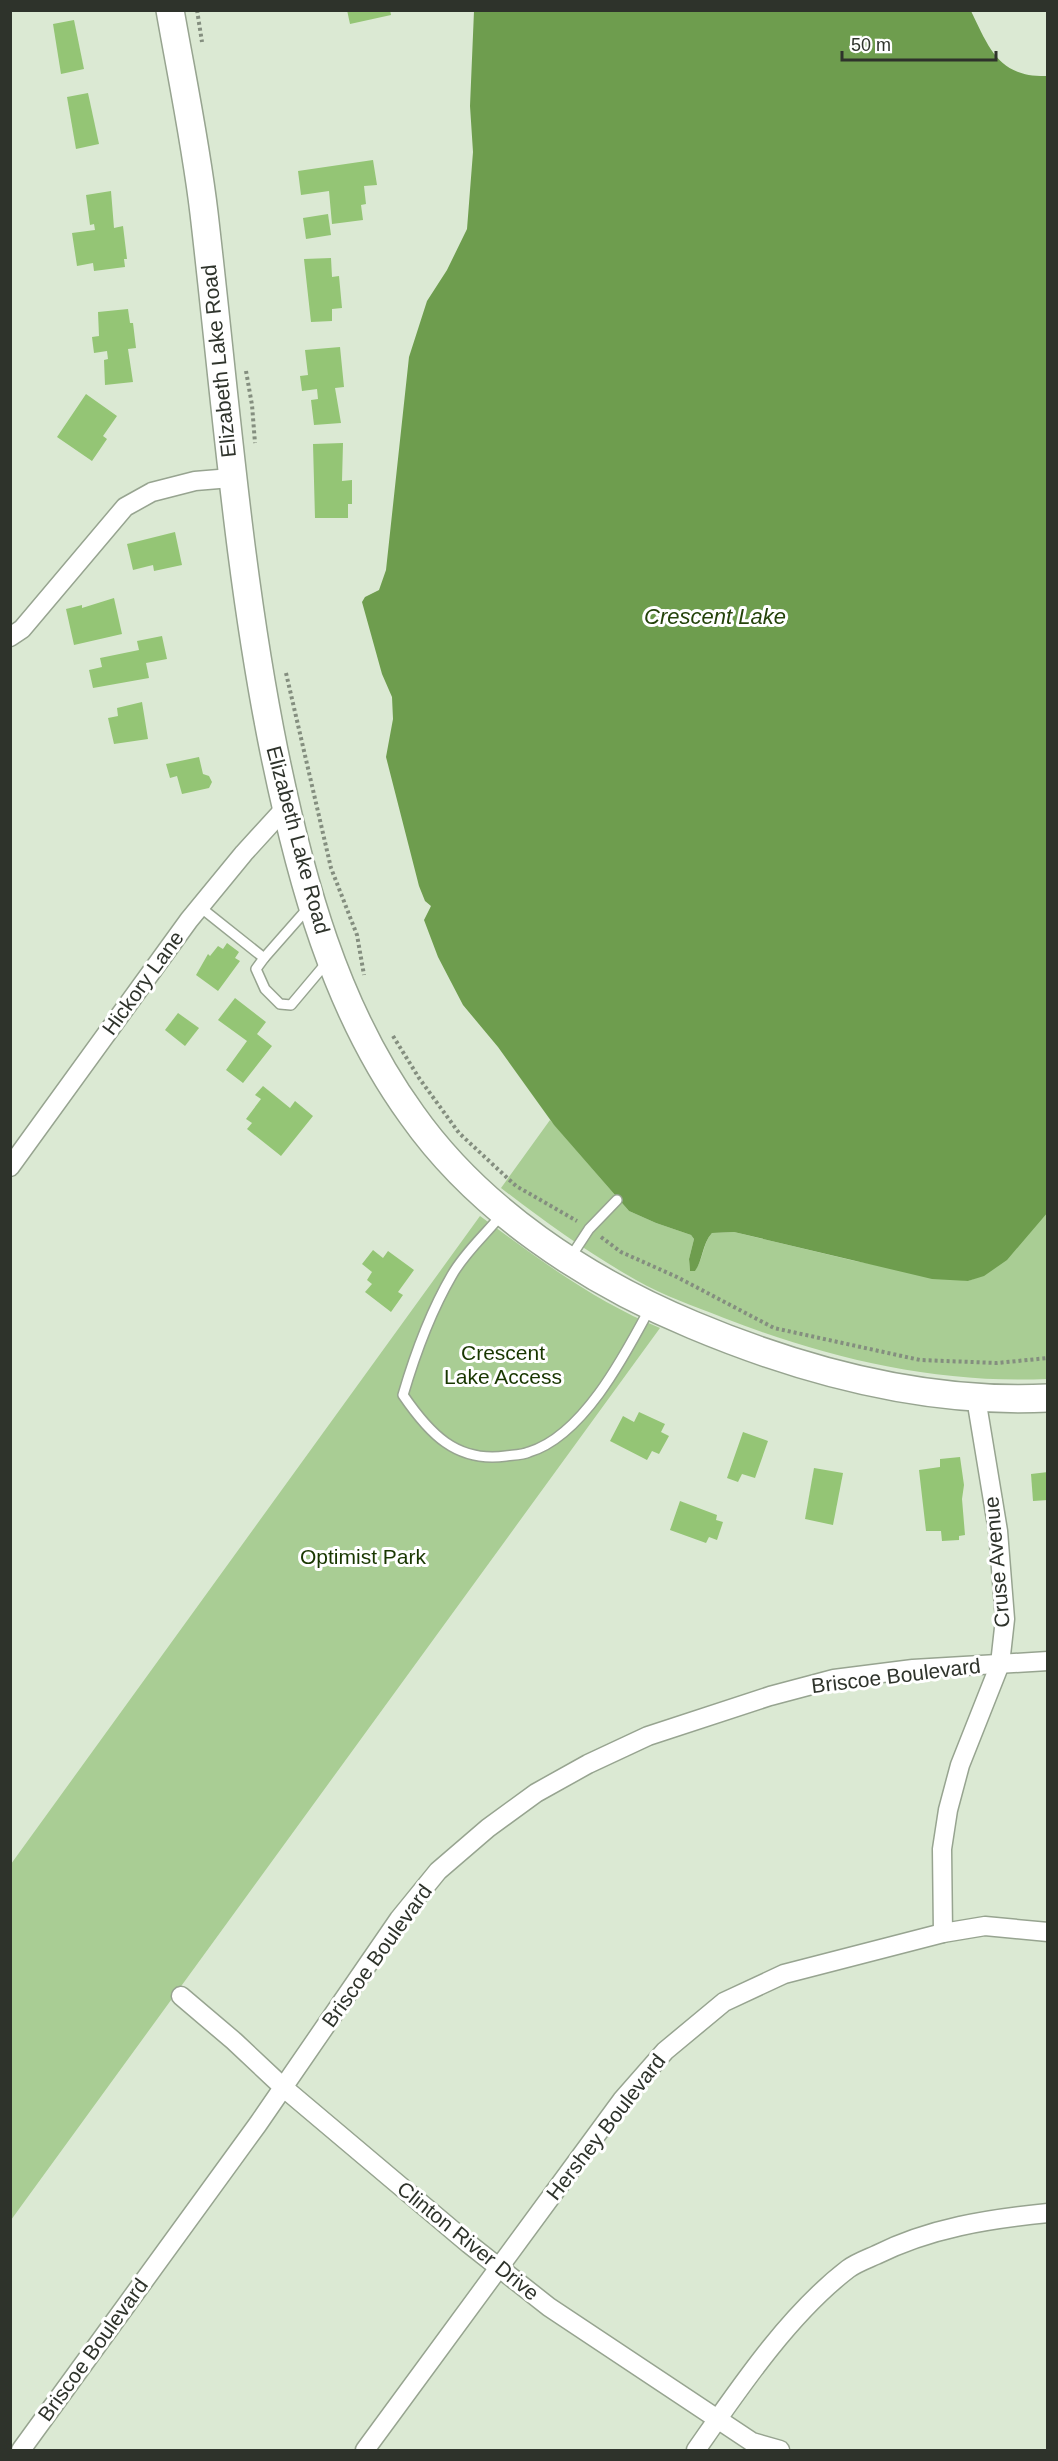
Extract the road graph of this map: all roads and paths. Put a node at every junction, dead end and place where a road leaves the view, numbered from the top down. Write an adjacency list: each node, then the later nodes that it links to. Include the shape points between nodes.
1 (170, 10): 2 (street, Elizabeth Lake Road, via 203,210)
2 (231, 478): 3 (street, via 152,492 125,507 22,629); 5 (street, Elizabeth Lake Road, via 258,669)
3 (10, 638)
4 (285, 671): 10 (path, via 331,868 357,935)
5 (286, 807): 6 (street, Elizabeth Lake Road); 7 (street, Hickory Lane)
6 (312, 903): 8 (lane); 9 (street, Elizabeth Lake Road)
7 (200, 907): 8 (lane); 12 (street, Hickory Lane)
8 (264, 958): 9 (lane, via 256,969 266,989 280,1004 291,1005)
9 (331, 958): 14 (street, Elizabeth Lake Road, via 367,1041 400,1099 445,1156)
10 (367, 983)
11 (391, 1032): 15 (path, via 459,1132 516,1186)
12 (10, 1167)
13 (617, 1200): 15 (lane)
14 (504, 1211): 16 (street, Elizabeth Lake Road); 17 (lane, via 452,1274 404,1395 420,1420 450,1446 484,1459 529,1452 558,1437 596,1399)
15 (589, 1229): 16 (lane); 18 (path, via 621,1252 774,1328 920,1360 997,1363)
16 (569, 1259): 17 (street, Elizabeth Lake Road)
17 (651, 1306): 19 (street, Elizabeth Lake Road, via 731,1340 821,1370 908,1389)
18 (1047, 1358)
19 (976, 1398): 20 (street, Elizabeth Lake Road); 22 (street, Cruse Avenue, via 998,1531 1005,1619)
20 (1047, 1398)
21 (1047, 1661): 22 (street, Briscoe Boulevard)
22 (1000, 1664): 24 (street, Cruse Avenue, via 960,1765 948,1810 942,1849); 26 (street, Briscoe Boulevard, via 834,1679 770,1696 648,1736 536,1793 438,1871 399,1919)
23 (1047, 1932): 24 (street, Hershey Boulevard, via 985,1926)
24 (943, 1933): 28 (street, Hershey Boulevard, via 784,1974 724,2002 665,2051 621,2100)
25 (181, 1996): 26 (street, Clinton River Drive)
26 (284, 2088): 28 (street, Clinton River Drive); 30 (street, Briscoe Boulevard)
27 (1047, 2213): 29 (street, via 942,2229 893,2246 849,2268 767,2353)
28 (498, 2266): 29 (street, Clinton River Drive, via 549,2307); 31 (street, Hershey Boulevard)
29 (718, 2419): 32 (street); 33 (street, Clinton River Drive, via 752,2442)
30 (21, 2451)
31 (365, 2451)
32 (696, 2451)
33 (780, 2451)

